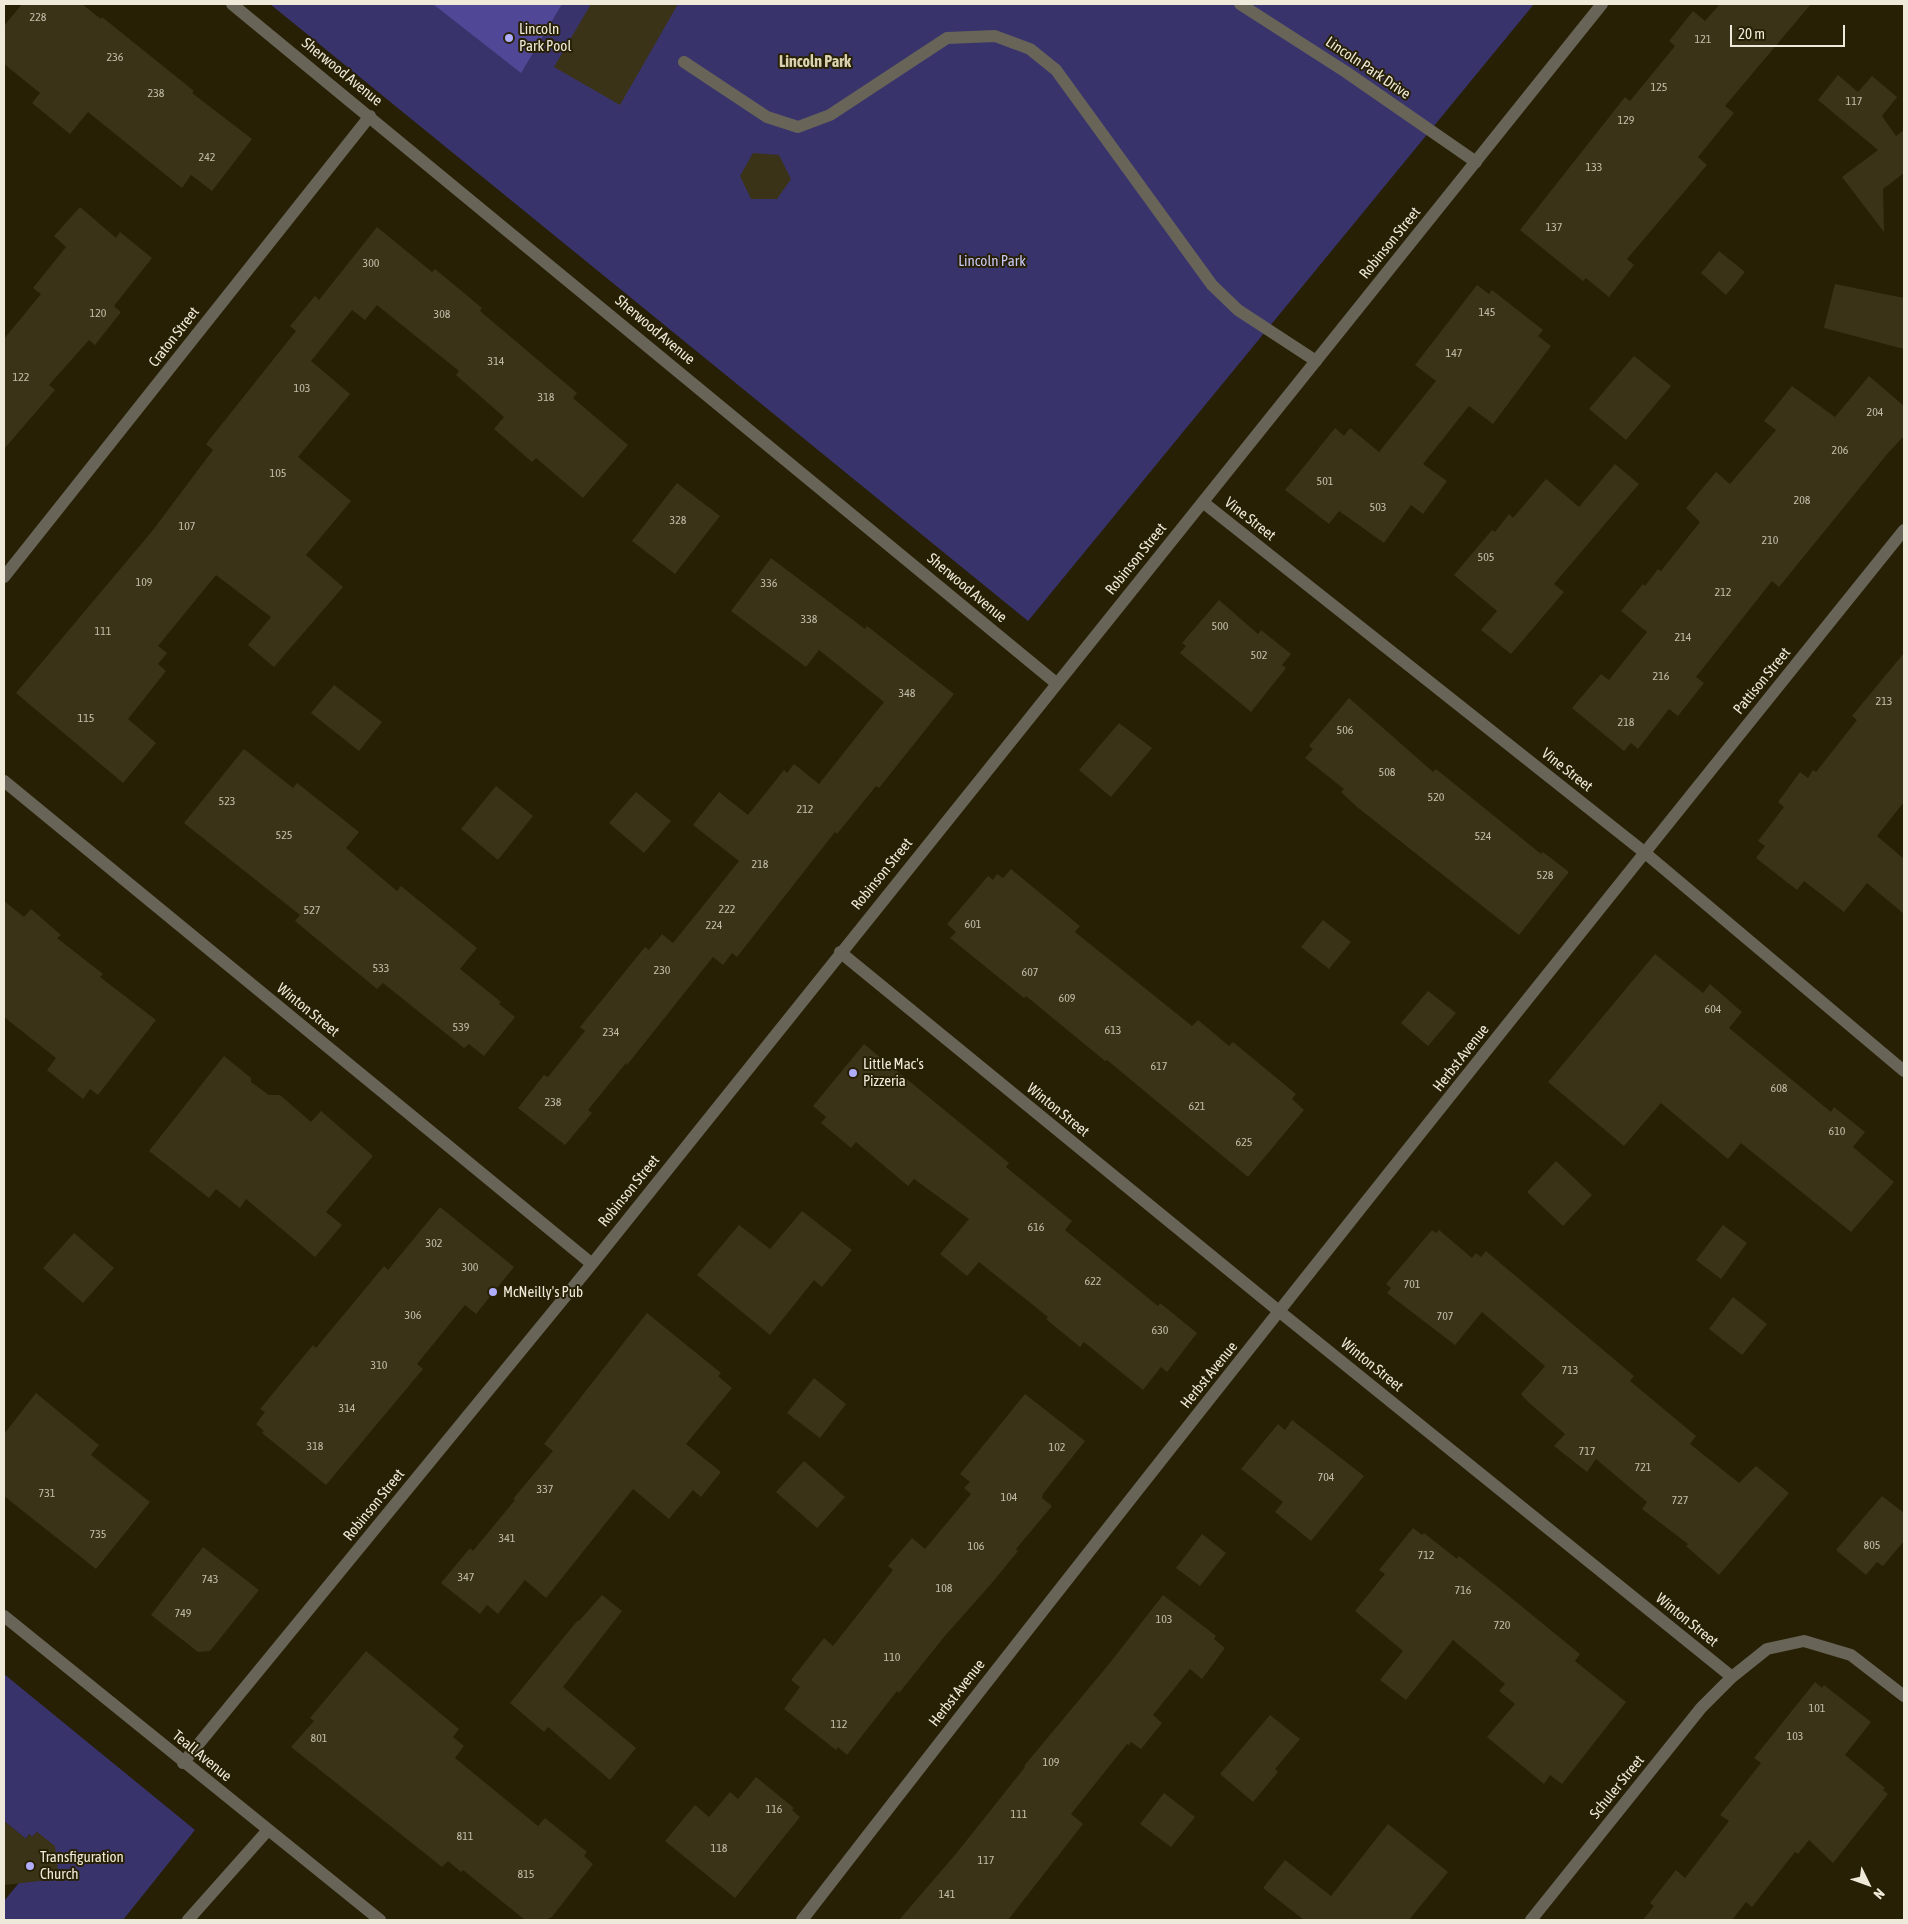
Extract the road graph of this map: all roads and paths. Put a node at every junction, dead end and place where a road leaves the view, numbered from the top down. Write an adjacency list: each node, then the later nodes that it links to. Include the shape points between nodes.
1 (232, 4): 5 (street, Sherwood Avenue)
2 (1240, 4): 6 (street, Lincoln Park Drive)
3 (1602, 4): 6 (street, Robinson Street)
4 (684, 62): 7 (street, via 767,117 798,127 830,115 947,38 995,36 1030,49 1056,70 1212,285 1238,310)
5 (370, 116): 10 (street, Craton Street); 11 (street, Sherwood Avenue)
6 (1476, 162): 7 (street, Robinson Street)
7 (1316, 361): 8 (street, Robinson Street)
8 (1204, 503): 11 (street, Robinson Street); 13 (street, Vine Street)
9 (1904, 530): 13 (street, Pattison Street)
10 (4, 577)
11 (1056, 683): 14 (street, Robinson Street)
12 (4, 781): 16 (street, Winton Street)
13 (1644, 852): 15 (street, Vine Street); 17 (street, Herbst Avenue)
14 (840, 952): 16 (street, Robinson Street); 17 (street, Winton Street)
15 (1904, 1071)
16 (592, 1264): 21 (street, Robinson Street)
17 (1280, 1312): 19 (street, Winton Street); 25 (street, Herbst Avenue, via 993,1673)
18 (4, 1616): 21 (street, Teall Avenue)
19 (1732, 1677): 20 (street, via 1767,1649 1804,1641 1851,1655); 26 (street, Schuler Street, via 1701,1708)
20 (1904, 1696)
21 (183, 1763): 22 (street, Teall Avenue)
22 (268, 1830): 23 (street); 24 (street, Teall Avenue)
23 (188, 1920)
24 (380, 1920)
25 (802, 1920)
26 (1532, 1920)

